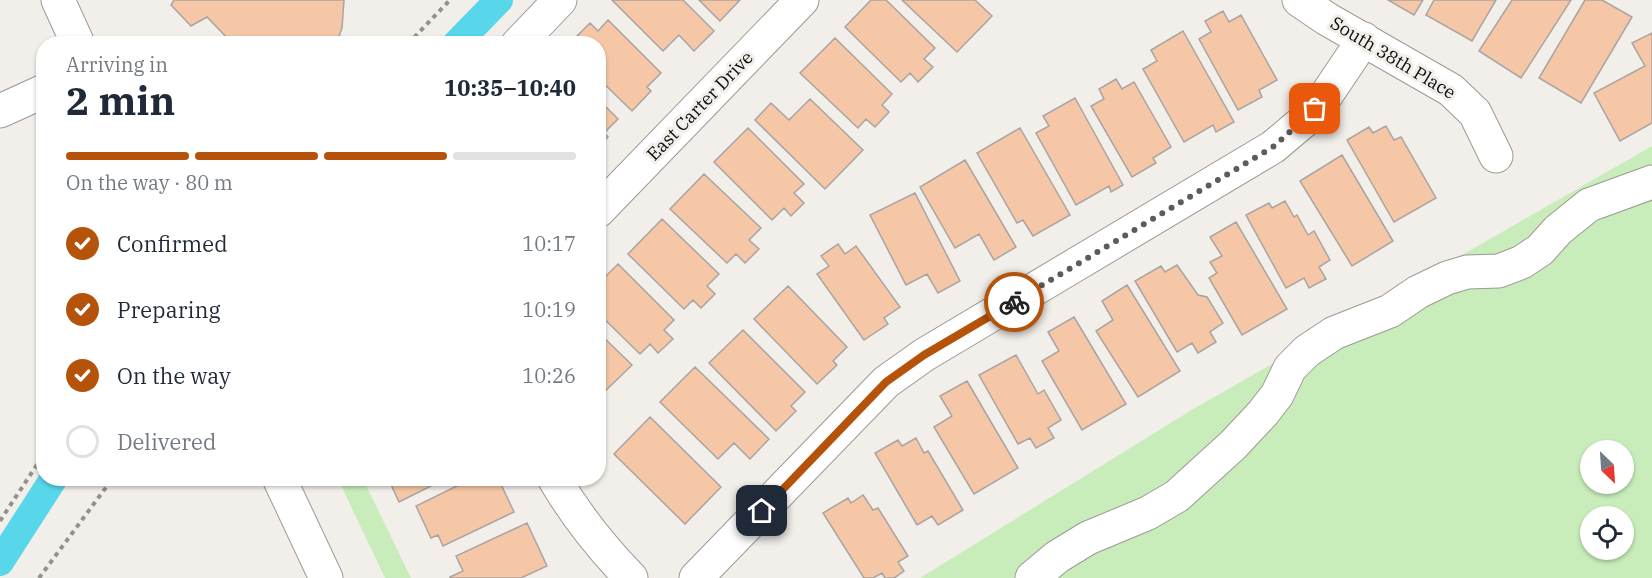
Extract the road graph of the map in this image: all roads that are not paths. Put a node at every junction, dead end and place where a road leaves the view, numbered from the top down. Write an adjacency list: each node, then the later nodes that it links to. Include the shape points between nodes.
1 (58, 0): 5 (street)
2 (560, 0): 6 (street)
3 (802, 0): 12 (street, East Carter Drive)
4 (1299, 0): 7 (street, South 38th Place)
5 (74, 36)
6 (526, 36)
7 (1364, 39): 10 (street, South 38th Place, via 1451,90 1475,112); 17 (street, via 1325,97 1273,147 924,355 886,382)
8 (36, 95): 9 (street)
9 (0, 111)
10 (1496, 156)
11 (1652, 182): 18 (street, via 1589,205 1522,262 1499,271 1467,272 1448,278 1390,311 1334,333 1290,368 1263,413 1177,496 1088,538)
12 (606, 203)
13 (283, 486): 15 (street)
14 (559, 486): 16 (street, via 590,533)
15 (326, 578)
16 (631, 578)
17 (696, 578)
18 (1032, 578)

